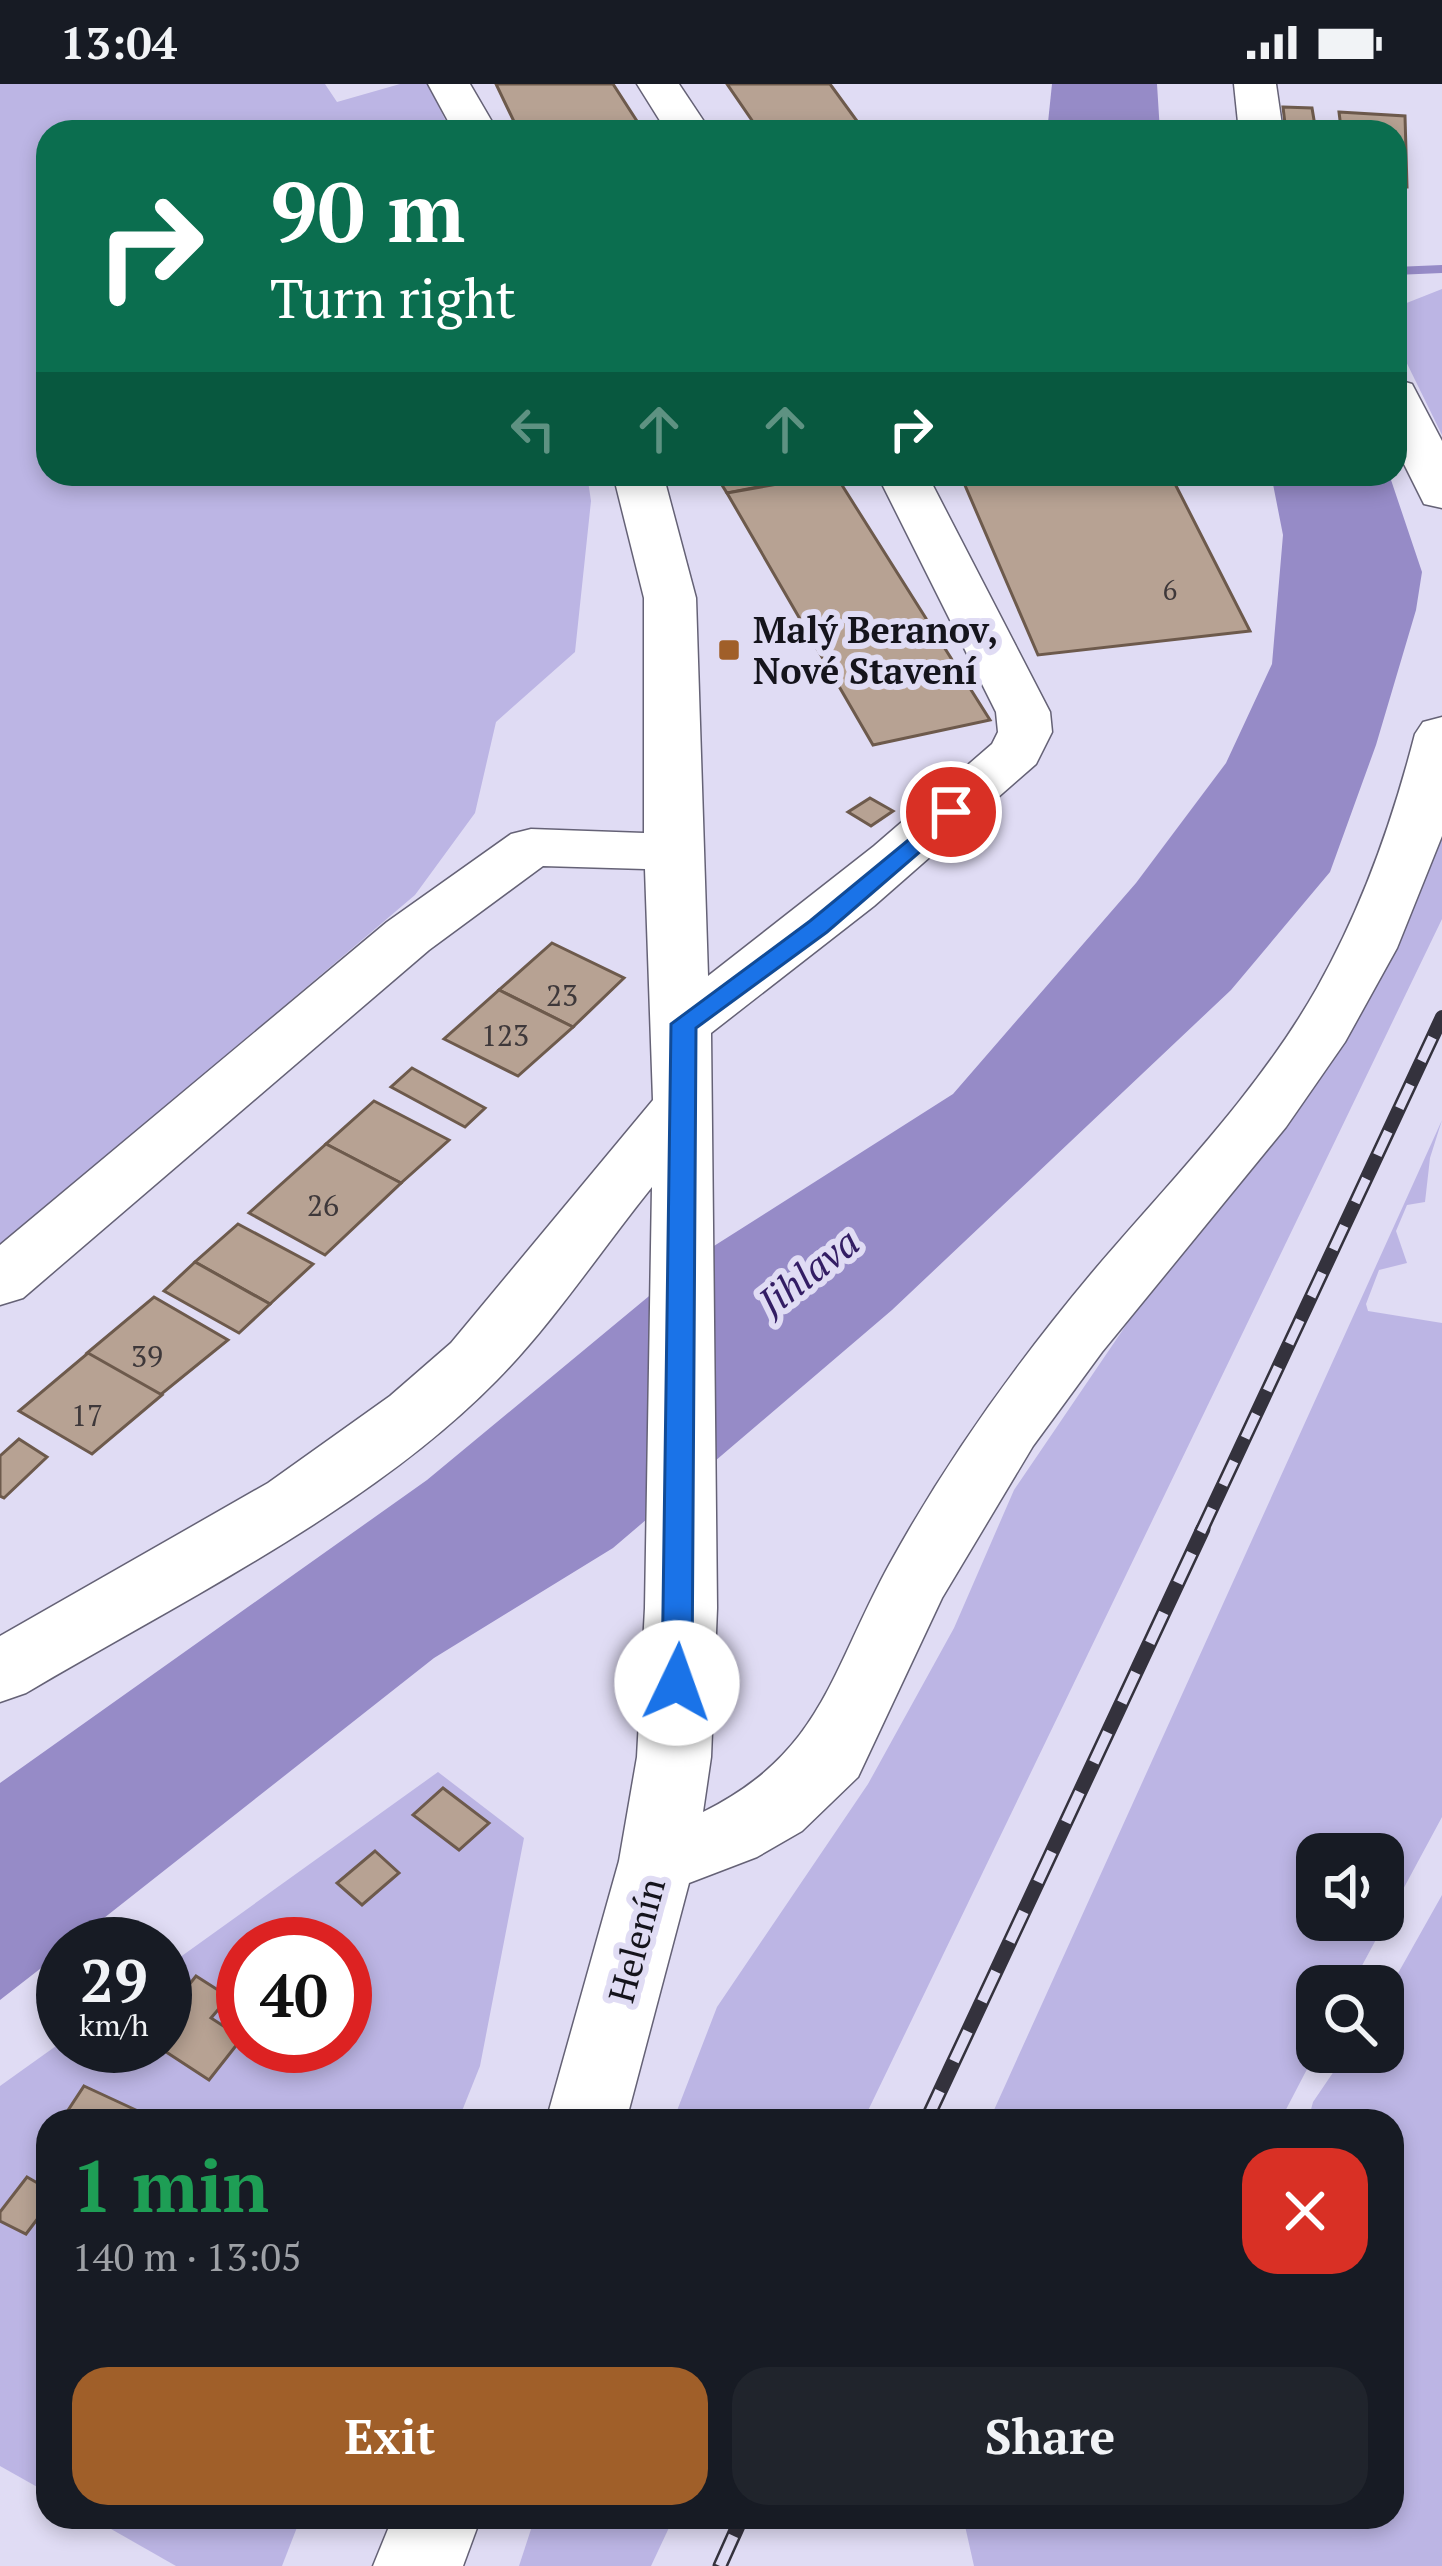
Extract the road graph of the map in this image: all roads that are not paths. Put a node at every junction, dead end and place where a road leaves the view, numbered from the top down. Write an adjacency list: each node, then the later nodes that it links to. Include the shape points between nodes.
1 (449, 84): 4 (street)
2 (658, 84): 5 (street)
3 (1255, 84): 6 (street)
4 (469, 120)
5 (681, 120)
6 (1260, 120)
7 (1407, 419): 10 (street)
8 (641, 486): 12 (street, Helenín, via 670,598)
9 (908, 486): 13 (street, via 1022,712 1016,752 818,926)
10 (1442, 493)
11 (1442, 734): 17 (street, via 1426,808 1379,928 1298,1065 1012,1424 934,1543 832,1754 772,1813 716,1844)
12 (673, 852): 13 (street, Helenín); 15 (street, via 531,848 408,936)
13 (683, 1024): 14 (street, Helenín)
14 (684, 1105): 16 (street, via 475,1361 414,1414 292,1502); 17 (street, Helenín, via 681,1608 674,1757)
15 (0, 1281)
16 (0, 1672)
17 (657, 1861): 18 (street, Helenín)
18 (589, 2109)
19 (432, 2529): 20 (street)
20 (418, 2566)

